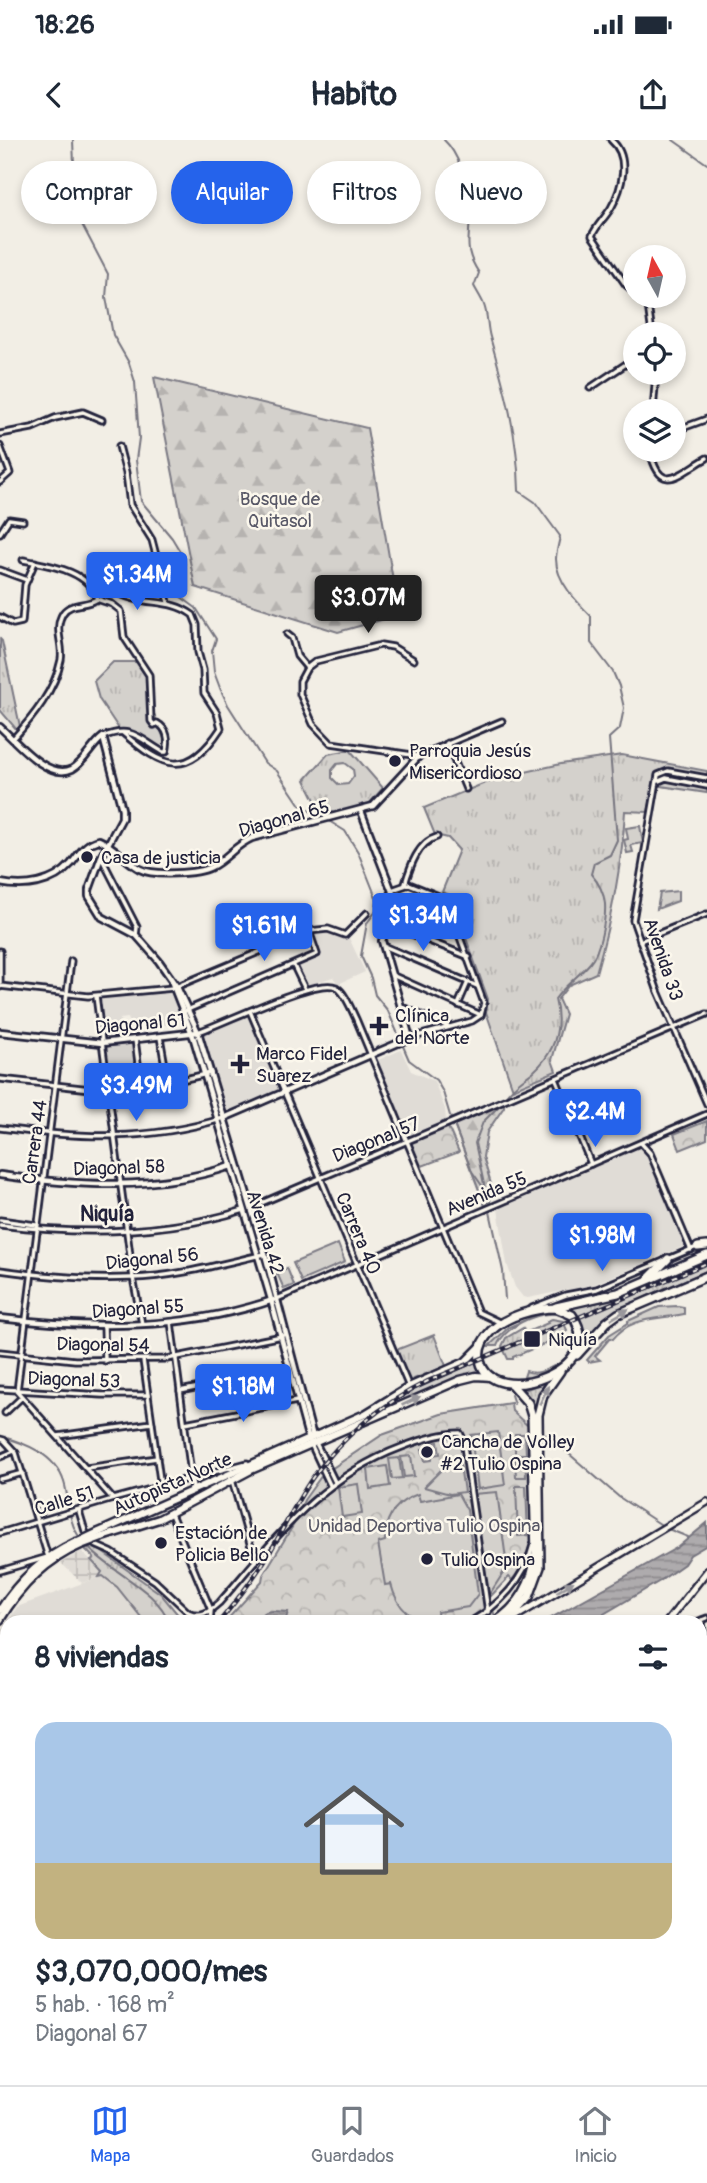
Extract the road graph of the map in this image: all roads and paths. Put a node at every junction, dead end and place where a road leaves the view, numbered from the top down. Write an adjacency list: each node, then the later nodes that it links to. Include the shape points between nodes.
1 (611, 140): 2 (street, via 619,148 622,181 592,236)
2 (623, 281)
3 (623, 366): 4 (street)
4 (590, 388)
5 (707, 419): 7 (street)
6 (102, 420): 8 (street, via 83,412)
7 (686, 427)
8 (0, 434)
9 (0, 446): 13 (street, via 10,473)
10 (119, 446): 24 (street, via 130,505 152,540)
11 (707, 458): 12 (street, via 674,478 656,471)
12 (653, 462)
13 (0, 482)
14 (23, 521): 15 (street, via 9,519)
15 (0, 533)
16 (23, 560): 17 (street)
17 (35, 562): 21 (street); 22 (street, via 75,574)
18 (0, 564): 20 (street)
19 (0, 570): 20 (street)
20 (7, 573): 21 (street)
21 (27, 580): 25 (street, via 22,622 13,624)
22 (93, 588): 23 (street); 24 (street, via 99,583 136,600)
23 (97, 599): 31 (street, via 121,611 124,637 149,675 150,717 166,731 166,752 130,731); 33 (street, via 71,606 62,614 58,630 61,660 46,699)
24 (168, 602): 31 (street, via 195,619 203,689 221,728 193,758 174,764 150,756)
25 (0, 617)
26 (287, 634): 28 (street)
27 (414, 660): 28 (street, via 381,645 316,661)
28 (307, 668): 35 (street, via 300,694 313,724 327,741)
29 (502, 721): 34 (street)
30 (0, 727): 33 (street)
31 (123, 733): 32 (street)
32 (103, 737): 33 (street, via 66,771 43,766); 42 (street, via 122,809)
33 (13, 739)
34 (447, 743): 35 (street); 39 (street)
35 (419, 756): 40 (street, Diagonal 65, via 374,804)
36 (707, 778): 37 (street, via 668,771 660,773)
37 (657, 782): 38 (street, via 666,778); 54 (street, Avenida 33, via 633,919)
38 (707, 786)
39 (466, 789)
40 (361, 811): 42 (street, Diagonal 65, via 252,838 205,870 140,870); 46 (street)
41 (437, 837): 45 (street, via 420,849)
42 (107, 845): 43 (street); 44 (street, via 99,840 87,844 64,871 49,880 27,885)
43 (101, 857): 53 (street, via 137,927); 53 (street, via 89,890 92,904 102,917)
44 (0, 883)
45 (405, 884): 46 (street); 51 (street, via 446,900)
46 (392, 890): 47 (street)
47 (395, 902): 50 (street); 51 (street)
48 (366, 913): 52 (street, via 346,934 328,929)
49 (707, 914): 54 (street)
50 (387, 923): 55 (street); 57 (street)
51 (457, 927): 57 (street)
52 (309, 931): 59 (street, via 317,954); 63 (street)
53 (136, 935): 63 (street, Avenida 42)
54 (639, 941): 75 (street, Avenida 33)
55 (383, 946): 60 (street); 61 (street)
56 (0, 951): 62 (street)
57 (469, 957): 64 (street)
58 (71, 961): 66 (street, Carrera 44)
59 (294, 966): 65 (street); 70 (street)
60 (392, 975): 68 (street); 69 (street)
61 (468, 982): 64 (street); 68 (street)
62 (0, 986): 66 (street)
63 (174, 986): 67 (street); 70 (street, Avenida 42)
64 (478, 986): 73 (street, via 484,1003)
65 (305, 989): 71 (street); 84 (street, via 325,984 340,989)
66 (67, 995): 67 (street); 81 (street, Carrera 44)
67 (96, 996): 83 (street)
68 (458, 1005): 73 (street)
69 (400, 1006): 74 (street); 80 (street)
70 (186, 1011): 77 (street, Avenida 42); 78 (street, Avenida 42)
71 (250, 1011): 78 (street); 92 (street, Carrera 40)
72 (707, 1014): 75 (street, Diagonal 57)
73 (481, 1015): 74 (street)
74 (449, 1027): 80 (street)
75 (675, 1028): 87 (street, Diagonal 57); 93 (street, Avenida 33)
76 (0, 1032): 81 (street, Diagonal 61)
77 (191, 1032): 78 (street, Diagonal 61); 79 (street, Diagonal 61); 85 (street, Avenida 42)
78 (198, 1032): 85 (street, Avenida 42)
79 (160, 1036): 82 (street, Diagonal 61); 88 (street)
80 (410, 1038): 84 (street)
81 (62, 1039): 83 (street, Diagonal 61); 89 (street, Carrera 44)
82 (135, 1039): 83 (street, Diagonal 61); 90 (street)
83 (102, 1043): 91 (street)
84 (369, 1053): 92 (street); 101 (street)
85 (208, 1074): 88 (street); 95 (street, Avenida 42); 96 (street, Avenida 42)
86 (0, 1079): 89 (street)
87 (556, 1079): 101 (street, Diagonal 57); 104 (street)
88 (168, 1083): 90 (street)
89 (56, 1087): 91 (street); 98 (street, Carrera 44)
90 (141, 1087): 91 (street)
91 (109, 1091): 99 (street)
92 (284, 1092): 95 (street); 108 (street, Carrera 40)
93 (707, 1104)
94 (707, 1114): 100 (street, Avenida 55)
95 (224, 1118): 96 (street); 105 (street, Avenida 42)
96 (217, 1120): 99 (street); 106 (street, Avenida 42)
97 (0, 1128): 98 (street)
98 (48, 1134): 99 (street); 109 (street, Carrera 44)
99 (115, 1137): 110 (street)
100 (650, 1139): 102 (street, Avenida 55); 103 (street)
101 (407, 1143): 108 (street, Diagonal 57); 114 (street)
102 (641, 1143): 103 (street); 104 (street, Avenida 55)
103 (650, 1153): 118 (street)
104 (592, 1164): 114 (street, Avenida 55)
105 (238, 1165): 106 (street, Diagonal 58); 111 (street, Avenida 42)
106 (231, 1166): 110 (street, Diagonal 58, via 168,1180); 112 (street, Avenida 42)
107 (0, 1175): 109 (street, Diagonal 58)
108 (320, 1177): 111 (street, Diagonal 57); 123 (street, Carrera 40)
109 (43, 1181): 110 (street, Diagonal 58); 115 (street, Carrera 44)
110 (121, 1184): 116 (street)
111 (251, 1208): 112 (street, Diagonal 57); 119 (street, Avenida 42)
112 (244, 1210): 116 (street, Diagonal 57, via 186,1224); 120 (street, Avenida 42)
113 (0, 1223): 115 (street, Diagonal 57)
114 (442, 1227): 123 (street, Avenida 55); 133 (street, via 478,1312)
115 (38, 1228): 116 (street, Diagonal 57); 125 (street, Carrera 44)
116 (128, 1229): 127 (street)
117 (707, 1245): 118 (highway)
118 (694, 1248): 122 (street)
119 (265, 1254): 120 (street, Diagonal 56); 129 (street, Avenida 42)
120 (258, 1255): 127 (street, Diagonal 56); 129 (street, Avenida 42)
121 (707, 1255): 128 (highway)
122 (668, 1259): 128 (highway); 133 (street)
123 (357, 1264): 129 (street, Avenida 55); 150 (street, Carrera 40)
124 (0, 1270): 125 (street, Diagonal 56)
125 (32, 1274): 127 (street, Diagonal 56); 132 (street, Carrera 44)
126 (707, 1276): 144 (highway, one-way to 126, via 618,1314)
127 (133, 1278): 135 (street)
128 (646, 1282): 130 (highway)
129 (274, 1300): 134 (street, Diagonal 55); 137 (street, Avenida 42)
130 (549, 1308): 133 (highway); 144 (highway, via 564,1310 576,1320 579,1344)
131 (0, 1318): 132 (street, Diagonal 55)
132 (25, 1321): 136 (street, Diagonal 55); 140 (street, Carrera 44)
133 (505, 1321): 138 (highway)
134 (171, 1322): 135 (street, Diagonal 55); 141 (street)
135 (142, 1324): 136 (street, Diagonal 55)
136 (104, 1326): 143 (street)
137 (284, 1336): 141 (street, Diagonal 54); 146 (street, Avenida 42); 163 (street, Avenida 42)
138 (480, 1347): 147 (main road, Autopista Norte, via 465,1362); 148 (highway, via 482,1366)
139 (0, 1352): 140 (street, Diagonal 54)
140 (21, 1354): 143 (street, Diagonal 54); 153 (street, Carrera 44)
141 (176, 1358): 142 (street, Diagonal 54); 154 (street)
142 (143, 1360): 143 (street, Diagonal 54); 155 (street)
143 (105, 1361)
144 (572, 1361): 145 (highway)
145 (563, 1367): 149 (highway, via 530,1383); 199 (highway, one-way to 145, via 529,1597 540,1567 538,1415 543,1395)
146 (289, 1368): 154 (street); 157 (street, Avenida 42)
147 (430, 1377): 150 (main road, Autopista Norte); 152 (main road)
148 (492, 1377): 149 (highway); 152 (main road, Autopista Norte, via 470,1376)
149 (511, 1383): 180 (highway, via 528,1403 532,1416)
150 (409, 1387): 163 (main road, Autopista Norte)
151 (0, 1389): 153 (street, Diagonal 53)
152 (435, 1390): 163 (main road, Autopista Norte, one-way to 152, via 381,1416)
153 (17, 1391): 155 (street, Diagonal 53); 156 (street)
154 (180, 1391): 160 (street)
155 (148, 1395): 159 (street)
156 (22, 1397): 158 (street); 161 (street)
157 (297, 1401): 160 (street); 163 (street, Avenida 42)
158 (5, 1413)
159 (152, 1423): 161 (street); 166 (street)
160 (185, 1423): 170 (street)
161 (58, 1436): 168 (street)
162 (0, 1439): 164 (street)
163 (312, 1440): 167 (main road, Autopista Norte); 172 (main road, Autopista Norte); 173 (street, Avenida 42)
164 (14, 1451): 165 (street); 169 (street)
165 (0, 1457)
166 (157, 1458): 168 (street); 174 (street)
167 (258, 1461): 170 (street, Calle 51); 175 (main road, Autopista Norte)
168 (86, 1468): 176 (street)
169 (23, 1473): 171 (street); 181 (street)
170 (192, 1478): 174 (street, Calle 51); 175 (street)
171 (0, 1479)
172 (232, 1480): 179 (main road, Autopista Norte); 186 (street)
173 (332, 1484): 186 (street); 194 (street, via 394,1450 461,1434)
174 (161, 1486): 176 (street, Calle 51)
175 (194, 1492): 183 (main road, Autopista Norte)
176 (113, 1499): 178 (street, Calle 51)
177 (707, 1502): 200 (main road, one-way to 177)
178 (79, 1511): 181 (street, Calle 51); 193 (street, via 93,1544 155,1581 188,1612 200,1615)
179 (171, 1514): 183 (main road, Autopista Norte); 189 (street)
180 (536, 1522): 194 (street, via 526,1566); 198 (highway, via 528,1585)
181 (38, 1523): 182 (street, Calle 51); 185 (street)
182 (0, 1534)
183 (101, 1534): 184 (main road, bridge)
184 (79, 1543): 185 (main road); 190 (main road, via 49,1562)
185 (48, 1557): 188 (street); 192 (main road)
186 (256, 1561): 191 (street)
187 (707, 1571): 201 (main road)
188 (0, 1572)
189 (205, 1596): 191 (street); 193 (street)
190 (12, 1603): 192 (main road); 195 (main road)
191 (219, 1603): 193 (street)
192 (1, 1607)
193 (211, 1610): 196 (street)
194 (488, 1612): 197 (street)
195 (4, 1615)
196 (211, 1615)
197 (483, 1615)
198 (503, 1615)
199 (512, 1615)
200 (517, 1615)
201 (672, 1615)

